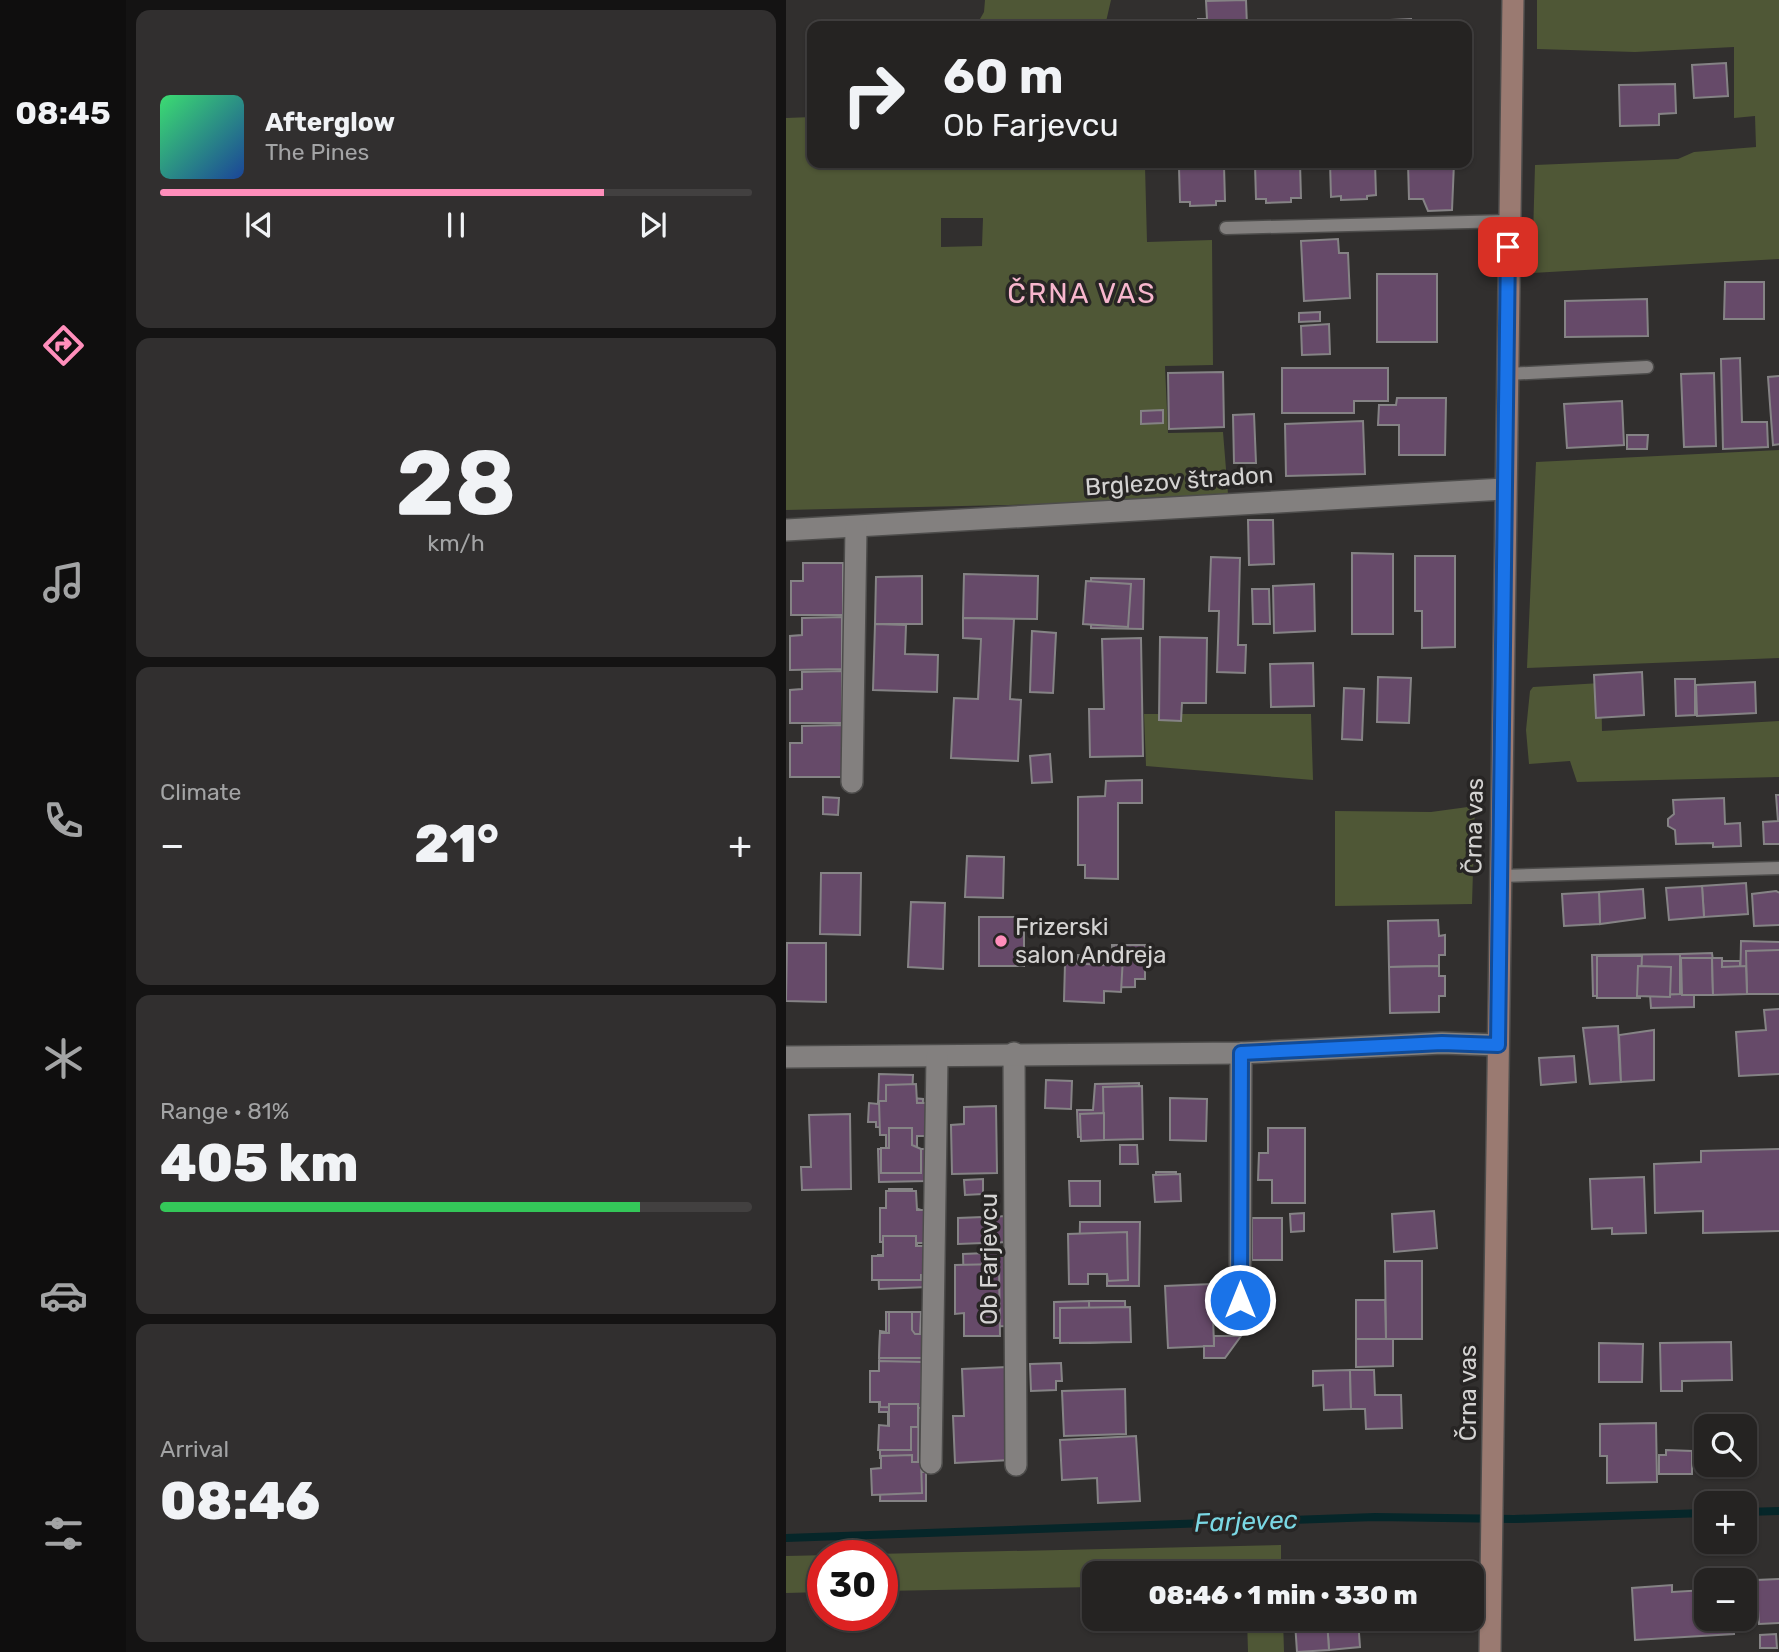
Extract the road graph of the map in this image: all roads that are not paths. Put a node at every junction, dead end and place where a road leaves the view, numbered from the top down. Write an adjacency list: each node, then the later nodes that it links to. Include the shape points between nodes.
1 (1513, 0): 2 (street, Črna vas)
2 (1508, 221): 3 (lane); 5 (street, Črna vas)
3 (1226, 228)
4 (1647, 367): 5 (lane)
5 (1507, 374): 6 (street, Črna vas)
6 (1504, 489): 7 (street, Brglezov štradon); 11 (street, Črna vas)
7 (856, 528): 8 (street, Brglezov štradon); 9 (street)
8 (786, 530)
9 (852, 782)
10 (1779, 868): 11 (lane)
11 (1500, 876): 12 (street, Črna vas)
12 (1498, 1045): 14 (street, via 1442,1043); 20 (street, Črna vas)
13 (1014, 1053): 14 (street); 16 (street); 19 (street, Ob Farjevcu)
14 (1241, 1053): 17 (street)
15 (786, 1057): 16 (street)
16 (937, 1057): 18 (street)
17 (1240, 1300)
18 (931, 1462)
19 (1016, 1465)
20 (1490, 1652)

